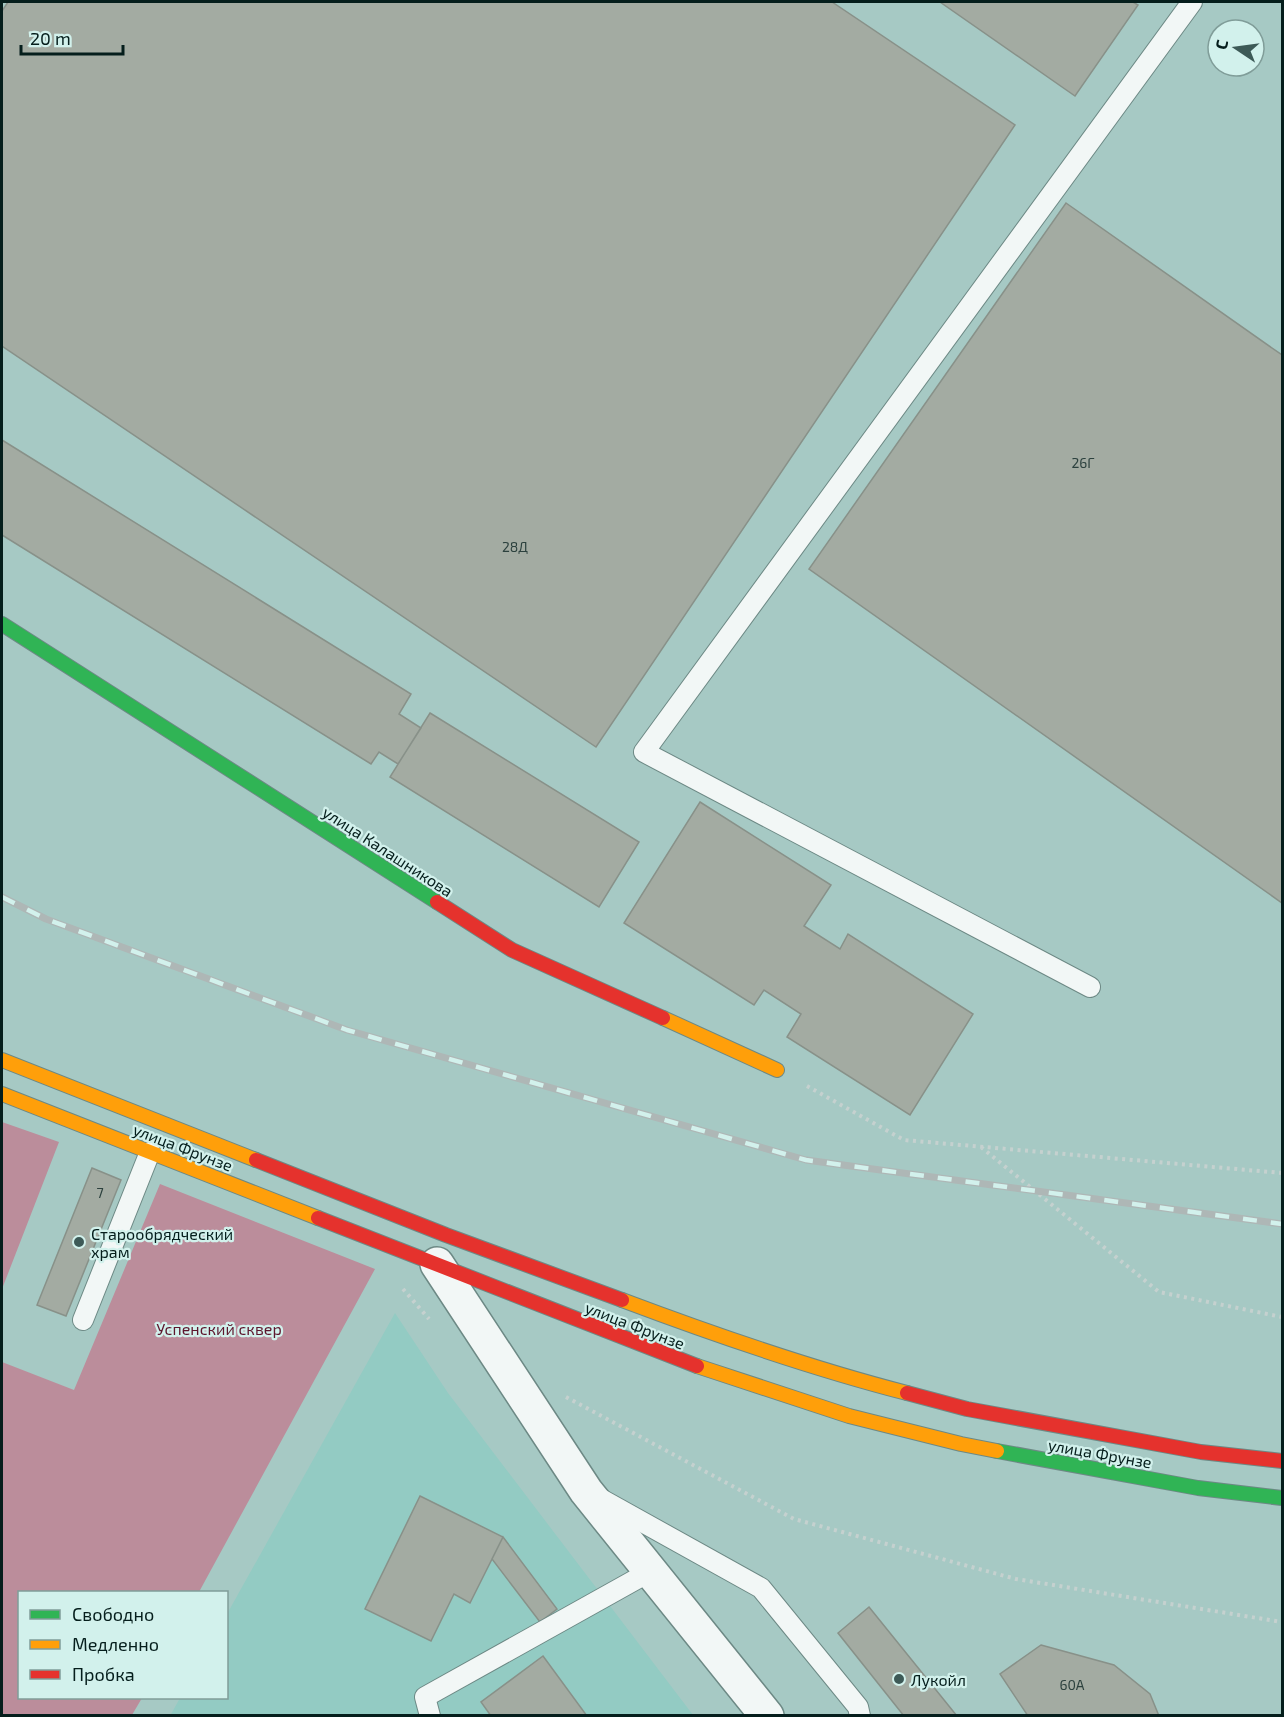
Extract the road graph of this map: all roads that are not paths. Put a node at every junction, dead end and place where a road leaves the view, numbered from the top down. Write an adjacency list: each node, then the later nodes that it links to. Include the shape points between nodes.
1 (1192, 2): 3 (lane, via 644,752)
2 (2, 624): 5 (main road, улица Калашникова, via 512,950)
3 (1090, 987)
4 (2, 1060): 8 (main road, улица Фрунзе)
5 (777, 1070)
6 (2, 1094): 7 (main road, улица Фрунзе)
7 (150, 1152): 8 (main road, улица Фрунзе); 9 (lane)
8 (441, 1250): 10 (main road, улица Фрунзе, via 860,1381 967,1408 1201,1452); 11 (street); 12 (main road, улица Фрунзе, via 692,1364 849,1416 961,1444 1198,1488)
9 (83, 1320)
10 (1282, 1461)
11 (586, 1491): 13 (street); 16 (lane, via 761,1588 858,1707)
12 (1282, 1498)
13 (651, 1571): 14 (lane, via 425,1697); 15 (street)
14 (430, 1716)
15 (767, 1716)
16 (860, 1716)

